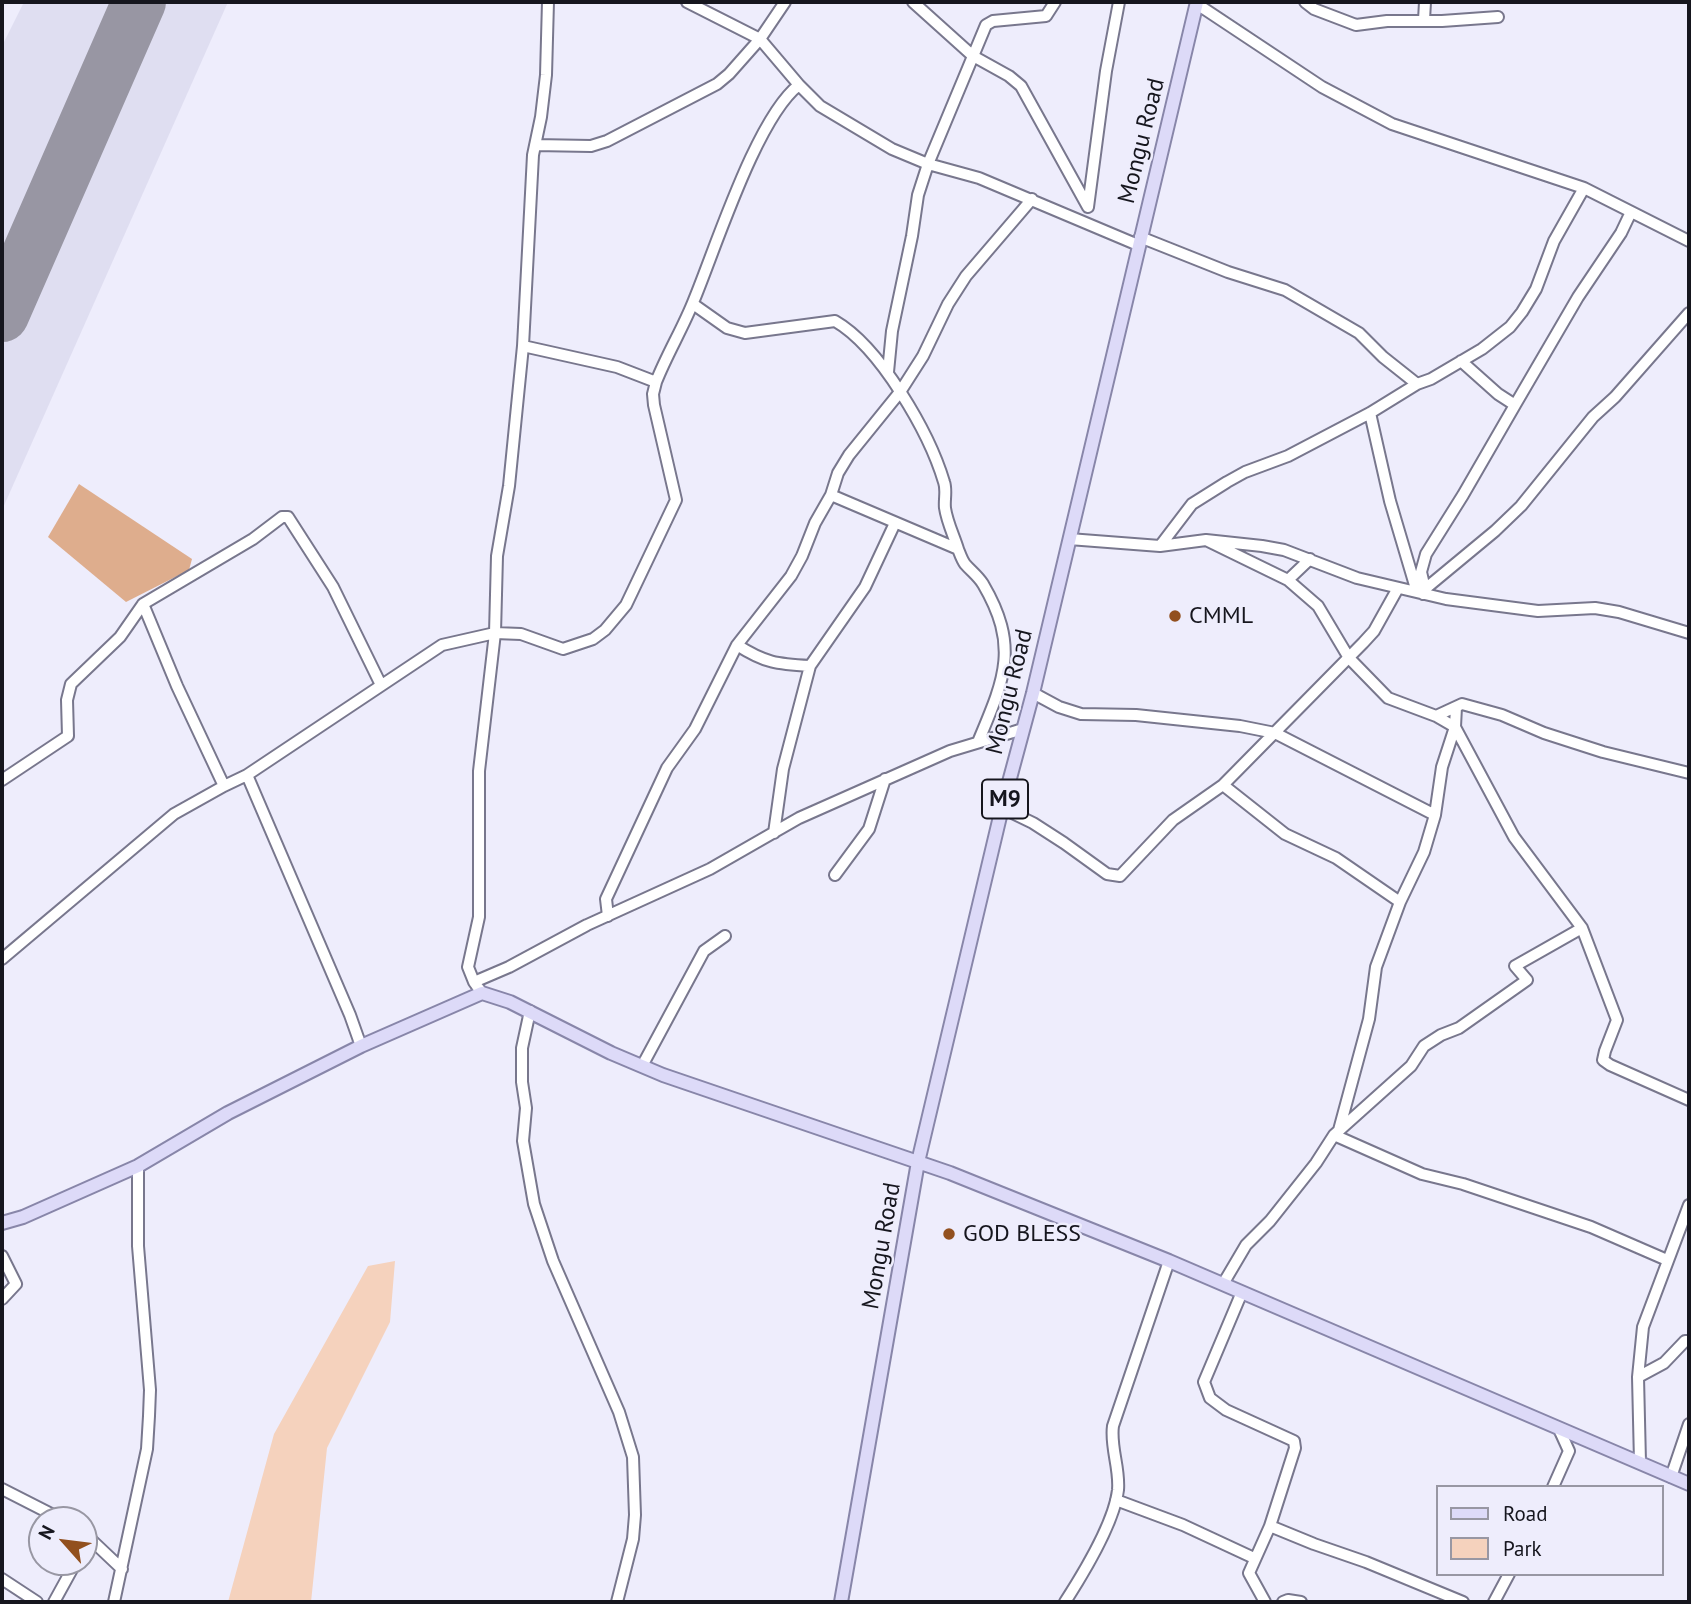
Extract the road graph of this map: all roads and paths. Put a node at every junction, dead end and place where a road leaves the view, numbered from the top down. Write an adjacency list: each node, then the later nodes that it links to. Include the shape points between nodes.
1 (548, 2): 15 (street, via 546,75)
2 (687, 2): 12 (street)
3 (785, 2): 12 (street)
4 (913, 2): 13 (street)
5 (1055, 2): 13 (street, via 1046,16 989,22)
6 (1119, 2): 19 (street)
7 (1307, 2): 11 (street, via 1356,25)
8 (1425, 2): 11 (street)
9 (1197, 3): 17 (street, via 1322,87 1392,124); 22 (main road, Mongu Road / M9)
10 (1498, 17): 11 (street)
11 (1424, 20)
12 (760, 39): 14 (street); 15 (street, via 717,83 607,141 591,146)
13 (973, 56): 16 (street); 19 (street, via 1021,86)
14 (799, 85): 16 (street, via 820,106 866,135); 24 (street, via 782,101 768,125)
15 (535, 145): 26 (street)
16 (928, 164): 18 (street); 28 (street, via 918,195)
17 (1584, 187): 20 (street); 27 (street, via 1522,312 1489,344)
18 (1032, 200): 21 (street); 31 (street, via 966,276)
19 (1088, 207): 21 (street)
20 (1631, 212): 23 (street); 32 (street)
21 (1089, 224): 22 (street)
22 (1139, 241): 30 (street, via 1285,290 1359,333); 36 (main road, Mongu Road / M9)
23 (1689, 241)
24 (692, 304): 28 (street, via 727,328 745,332 835,320 857,335); 29 (street)
25 (1689, 313): 43 (street, via 1593,416 1515,512)
26 (523, 346): 29 (street, via 617,367); 45 (street, via 497,556)
27 (1461, 361): 30 (street); 32 (street)
28 (888, 372): 31 (street)
29 (656, 383): 45 (street, via 654,405 676,500 626,605 593,639 562,649 521,634)
30 (1417, 384): 33 (street)
31 (900, 392): 34 (street, via 849,455); 39 (street, via 945,484 946,510)
32 (1515, 405): 43 (street, via 1426,554)
33 (1370, 413): 38 (street, via 1227,482 1192,505); 43 (street, via 1387,489)
34 (831, 495): 35 (street); 47 (street, via 791,576)
35 (895, 523): 39 (street); 49 (street, via 864,587)
36 (1069, 539): 38 (street); 51 (main road, Mongu Road / M9)
37 (1206, 540): 38 (street); 40 (street, via 1262,546); 41 (street)
38 (1160, 546)
39 (958, 549): 57 (street, via 963,562 985,586 1006,645 1002,682)
40 (1310, 559): 41 (street); 42 (street)
41 (1288, 580): 48 (street, via 1318,606)
42 (1398, 588): 43 (street); 48 (street, via 1374,631)
43 (1421, 592): 46 (street, via 1538,611 1595,608)
44 (143, 604): 50 (street, via 288,517 333,587); 61 (street, via 120,637 71,684 68,736); 63 (street)
45 (495, 633): 50 (street, via 442,645); 73 (street, via 479,771 479,917 468,967)
46 (1689, 633)
47 (737, 645): 49 (street, via 758,658); 69 (street, via 701,720 656,790 606,899)
48 (1349, 658): 53 (street, via 1388,698); 56 (street)
49 (810, 666): 66 (street, via 783,769)
50 (381, 685): 59 (street)
51 (1033, 693): 55 (main road, Mongu Road / M9); 56 (street, via 1081,714 1136,715)
52 (1456, 707): 53 (street); 54 (street); 58 (street, via 1462,704 1502,715 1603,752)
53 (1436, 716): 54 (street)
54 (1455, 727): 65 (street); 70 (street, via 1514,837)
55 (1023, 729): 57 (street); 64 (main road, Mongu Road / M9)
56 (1275, 733): 62 (street); 65 (street)
57 (978, 742): 60 (street)
58 (1689, 773)
59 (247, 775): 63 (street); 76 (street)
60 (885, 779): 66 (street); 67 (street, via 869,829)
61 (2, 780)
62 (1223, 785): 64 (street, via 1173,820 1120,876); 68 (street, via 1285,834 1336,858)
63 (224, 786): 72 (street, via 174,814)
64 (1002, 808): 80 (main road, Mongu Road / M9)
65 (1435, 815): 68 (street, via 1424,852)
66 (774, 833): 69 (street, via 710,869)
67 (835, 876)
68 (1400, 902): 79 (street, via 1376,967 1368,1019)
69 (608, 916): 73 (street)
70 (1582, 928): 78 (street, via 1617,1020 1603,1060); 79 (street, via 1515,967 1527,980 1459,1028 1424,1046 1411,1066)
71 (725, 936): 77 (street, via 704,951)
72 (2, 959)
73 (474, 982): 74 (street)
74 (482, 993): 75 (main road); 76 (main road)
75 (530, 1011): 77 (main road); 111 (street, via 522,1048 523,1141 534,1204 633,1457 633,1539)
76 (361, 1046): 81 (main road, via 228,1113)
77 (642, 1066): 80 (main road)
78 (1689, 1100)
79 (1336, 1132): 85 (street, via 1422,1174 1579,1223); 87 (street, via 1316,1163 1246,1245)
80 (918, 1162): 86 (main road); 112 (main road, Mongu Road / M9)
81 (138, 1166): 83 (main road); 104 (street, via 138,1246 149,1416 147,1449)
82 (1689, 1205): 85 (street)
83 (2, 1223)
84 (2, 1256): 89 (street, via 16,1284)
85 (1667, 1260): 91 (street, via 1643,1327)
86 (1169, 1261): 87 (main road); 99 (street, via 1112,1426 1118,1472)
87 (1223, 1284): 88 (main road)
88 (1242, 1292): 93 (main road); 101 (street, via 1204,1382 1218,1405 1294,1441)
89 (2, 1299)
90 (1689, 1341): 91 (street, via 1664,1363)
91 (1638, 1377): 94 (street)
92 (1689, 1424): 95 (street)
93 (1559, 1429): 94 (main road); 97 (street, via 1569,1451)
94 (1640, 1462): 95 (main road)
95 (1671, 1476): 96 (main road)
96 (1689, 1484)
97 (1554, 1485)
98 (2, 1489): 100 (street)
99 (1116, 1500): 103 (street); 113 (street, via 1088,1565)
100 (35, 1506)
101 (1270, 1526): 103 (street); 117 (street)
102 (98, 1548): 104 (street)
103 (1254, 1558): 114 (street, via 1249,1577)
104 (122, 1569): 110 (street)
105 (68, 1576): 109 (street)
106 (1508, 1576): 118 (street)
107 (2, 1579): 108 (street)
108 (37, 1602)
109 (54, 1602)
110 (114, 1602)
111 (617, 1602)
112 (841, 1602)
113 (1065, 1602)
114 (1265, 1602)
115 (1283, 1602): 116 (street)
116 (1301, 1602)
117 (1463, 1602)
118 (1494, 1602)

